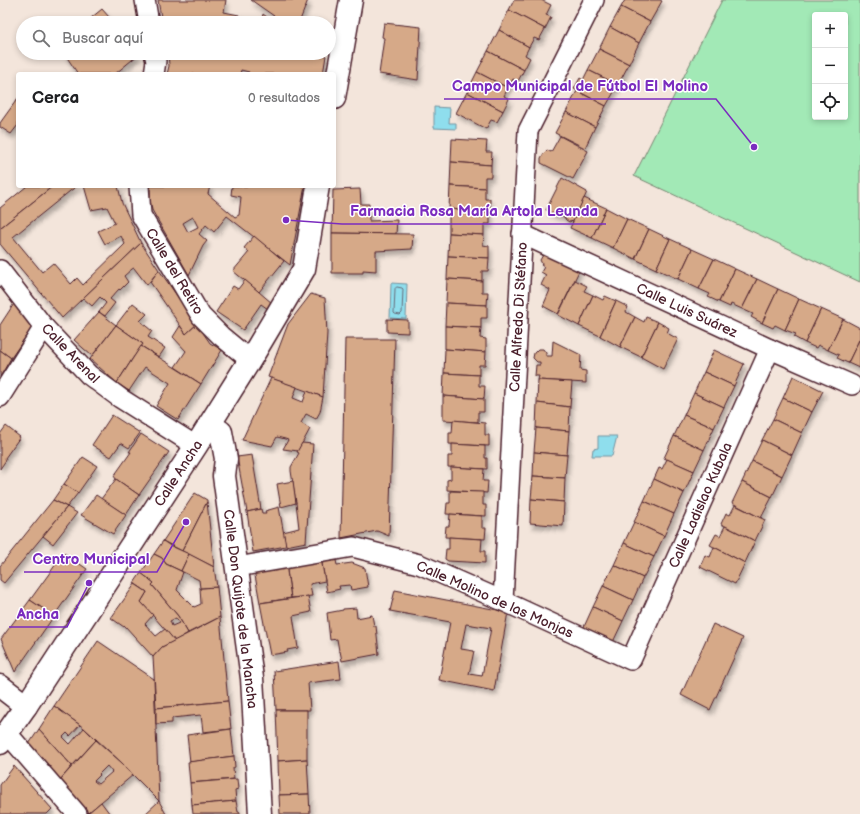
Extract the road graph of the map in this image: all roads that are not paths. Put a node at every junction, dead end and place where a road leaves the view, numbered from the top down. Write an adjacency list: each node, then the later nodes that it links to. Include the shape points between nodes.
1 (145, 0): 4 (street)
2 (351, 0): 7 (street)
3 (594, 0): 10 (street, Calle Alfredo Di Stéfano, via 528,131)
4 (148, 16)
5 (156, 60): 6 (street)
6 (154, 72)
7 (336, 86)
8 (139, 188): 14 (street, Calle del Retiro, via 141,215 201,316)
9 (318, 188): 14 (street, Calle Ancha, via 304,269)
10 (522, 234): 13 (street, Calle Luis Suárez); 21 (street, Calle Alfredo Di Stéfano)
11 (0, 270): 12 (street, Calle Arenal)
12 (44, 326): 16 (street); 18 (street, Calle Arenal, via 89,375 120,398)
13 (770, 349): 15 (street, Calle Luis Suárez); 22 (street, Calle Ladislao Kubala)
14 (250, 360): 17 (street, Calle Ancha)
15 (852, 385)
16 (0, 397)
17 (210, 424): 18 (street, Calle Ancha); 19 (street, Calle Don Quijote de la Mancha, via 221,432 226,459)
18 (196, 446): 19 (street); 24 (street, Calle Ancha)
19 (224, 476): 20 (street, Calle Don Quijote de la Mancha)
20 (237, 567): 21 (street, Calle Molino de las Monjas, via 353,547 419,564); 27 (street, Calle Don Quijote de la Mancha, via 252,678)
21 (503, 601): 22 (street, Calle Molino de las Monjas)
22 (631, 660)
23 (0, 686): 24 (street)
24 (26, 706): 25 (street, Calle Ancha)
25 (3, 738): 26 (street)
26 (76, 814)
27 (260, 814)

